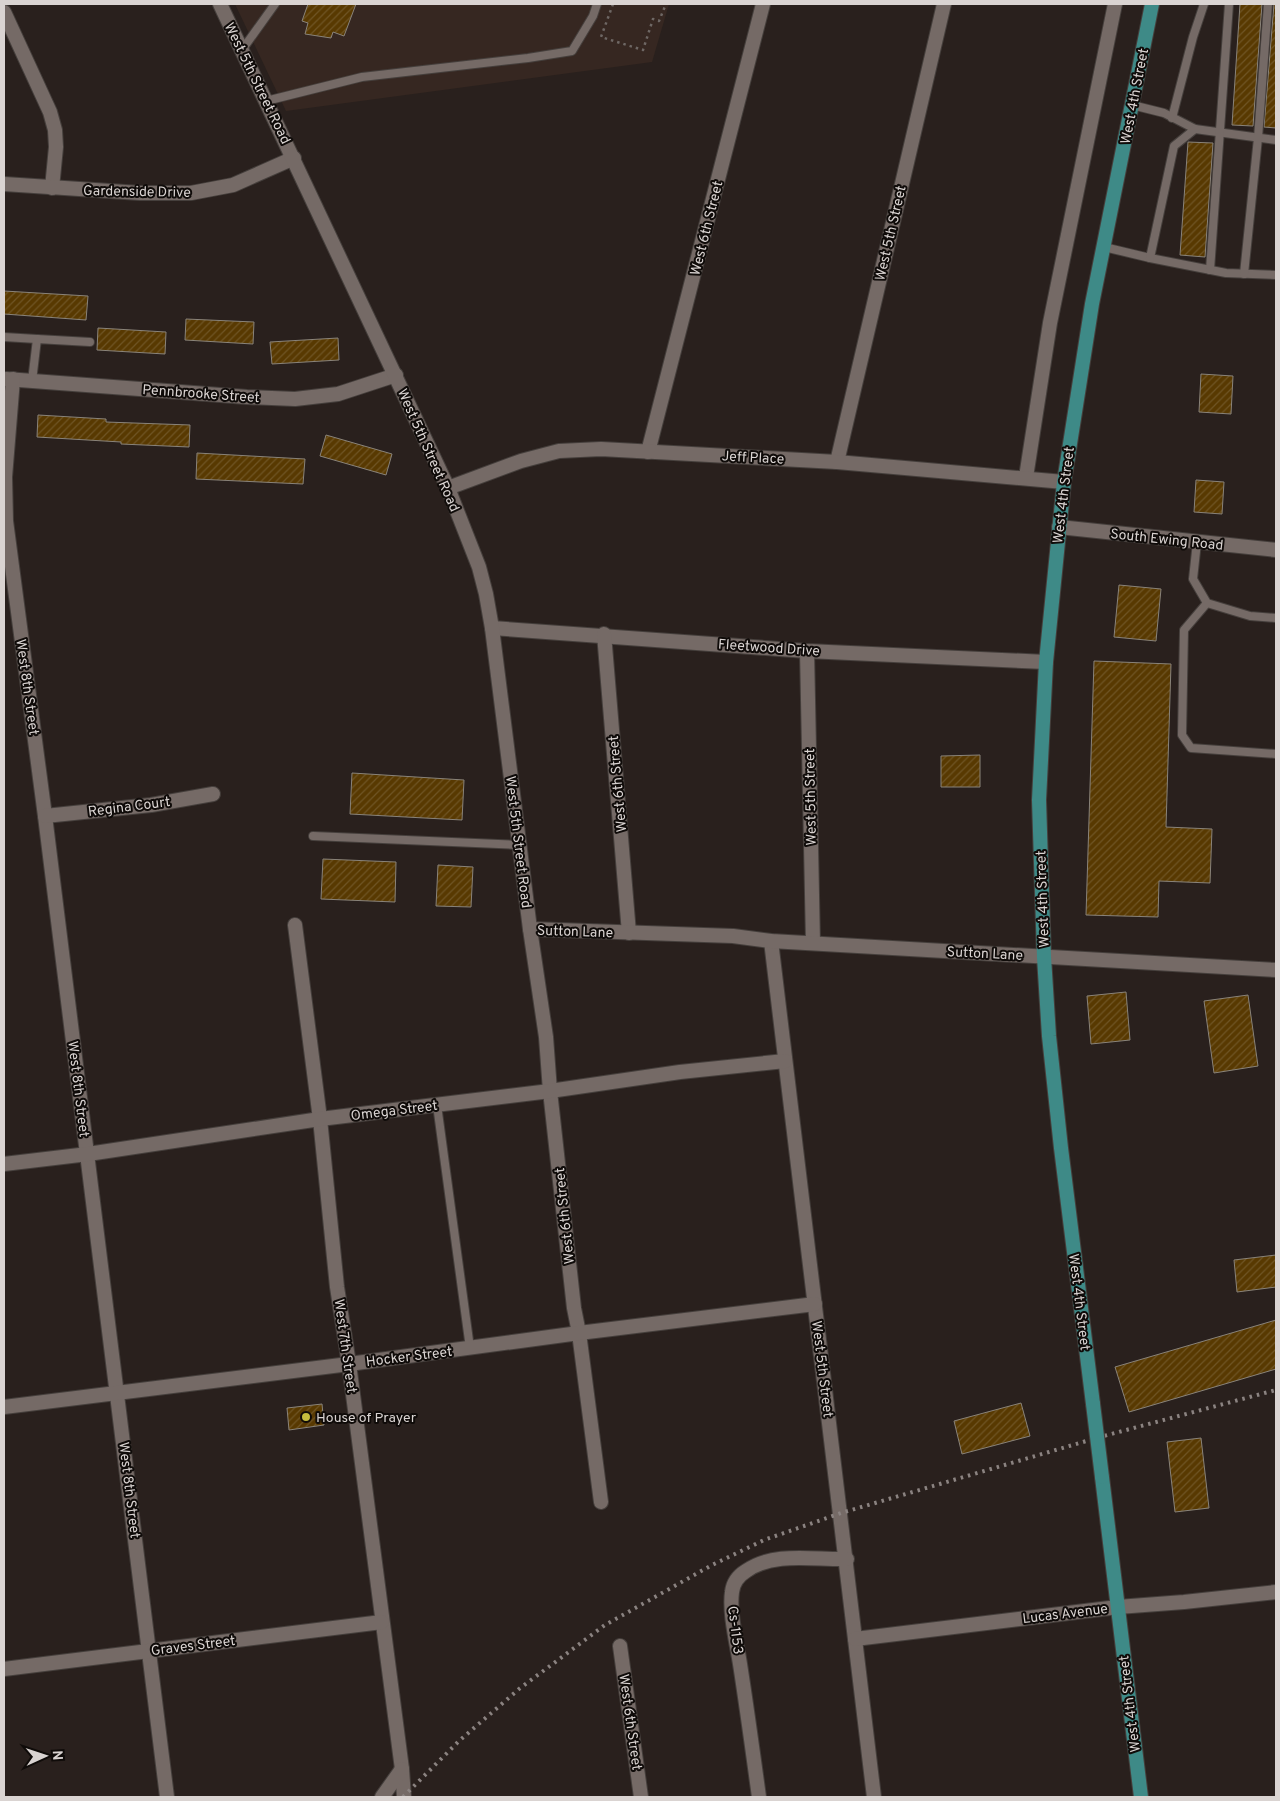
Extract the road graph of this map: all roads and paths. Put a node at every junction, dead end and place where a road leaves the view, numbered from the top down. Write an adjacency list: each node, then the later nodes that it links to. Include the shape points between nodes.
1 (220, 4): 14 (street, West 5th Street Road)
2 (275, 4): 14 (lane)
3 (597, 4): 15 (lane, via 572,51 362,77)
4 (613, 4): 5 (path, via 601,37 643,50 653,19 660,21)
5 (666, 4)
6 (764, 4): 36 (street, West 6th Street)
7 (944, 4): 37 (street, West 5th Street)
8 (1115, 4): 38 (street, via 1050,323)
9 (1152, 4): 16 (main road, West 4th Street)
10 (1204, 4): 17 (lane)
11 (1228, 4): 19 (lane)
12 (1268, 4): 20 (lane)
13 (4, 12): 24 (street, via 50,112 55,130)
14 (242, 50): 15 (street, West 5th Street Road)
15 (266, 101): 22 (street, West 5th Street Road)
16 (1132, 105): 17 (lane); 25 (main road, West 4th Street)
17 (1172, 118): 18 (lane)
18 (1195, 129): 19 (lane); 26 (lane, via 1174,146)
19 (1220, 133): 20 (lane); 27 (lane)
20 (1258, 138): 21 (lane); 28 (lane)
21 (1276, 140)
22 (294, 158): 24 (street, Gardenside Drive, via 233,185 191,193); 33 (street, West 5th Street Road)
23 (4, 184): 24 (street, Gardenside Drive)
24 (52, 188)
25 (1104, 247): 26 (lane); 39 (main road, West 4th Street)
26 (1150, 258): 27 (lane)
27 (1210, 270): 28 (lane)
28 (1244, 274): 29 (lane)
29 (1276, 275)
30 (4, 337): 31 (lane)
31 (37, 339): 32 (lane); 35 (lane)
32 (90, 342)
33 (396, 375): 35 (street, Pennbrooke Street, via 338,394 296,399); 40 (street, West 5th Street Road)
34 (8, 379): 35 (street, Pennbrooke Street); 52 (street, West 8th Street, via 6,521)
35 (32, 381)
36 (648, 452): 37 (street, Jeff Place); 40 (street, Jeff Place, via 559,451 521,461)
37 (837, 462): 38 (street, Jeff Place)
38 (1026, 477): 39 (street, Jeff Place)
39 (1064, 482): 41 (main road, West 4th Street)
40 (448, 488): 46 (street, West 5th Street Road, via 479,567)
41 (1058, 527): 42 (street, South Ewing Road); 49 (main road, West 4th Street)
42 (1197, 542): 43 (street, South Ewing Road); 44 (lane, via 1193,579)
43 (1276, 550)
44 (1207, 603): 45 (lane, via 1250,616); 50 (lane, via 1184,630 1182,734 1191,748)
45 (1276, 618)
46 (492, 628): 47 (street, Fleetwood Drive); 54 (street, West 5th Street Road)
47 (604, 634): 48 (street, Fleetwood Drive); 57 (street, West 6th Street)
48 (807, 650): 49 (street, Fleetwood Drive); 59 (street, West 5th Street)
49 (1046, 662): 60 (main road, West 4th Street, via 1039,800)
50 (1276, 754)
51 (213, 794): 52 (street, Regina Court, via 151,805)
52 (45, 816): 66 (street, West 8th Street)
53 (313, 836): 54 (lane)
54 (519, 845): 56 (street, West 5th Street Road)
55 (295, 925): 65 (street, West 7th Street)
56 (530, 929): 57 (street, Sutton Lane); 63 (street, West 6th Street, via 546,1037)
57 (630, 933): 58 (street, Sutton Lane, via 733,936)
58 (771, 941): 59 (street, Sutton Lane); 62 (street, West 5th Street)
59 (813, 943): 60 (street, Sutton Lane)
60 (1044, 957): 61 (street, Sutton Lane); 77 (main road, West 4th Street, bridge, via 1061,1148)
61 (1276, 970)
62 (784, 1061): 63 (street, Omega Street); 68 (street, West 5th Street)
63 (550, 1091): 64 (street, Omega Street); 69 (street, West 6th Street)
64 (437, 1105): 65 (street, Omega Street); 70 (lane)
65 (320, 1120): 66 (street, Omega Street); 71 (street, West 7th Street, via 337,1287)
66 (88, 1154): 67 (street, Omega Street); 72 (street, West 8th Street)
67 (4, 1164)
68 (815, 1304): 69 (street, Hocker Street); 75 (street, West 5th Street)
69 (579, 1333): 70 (street, Hocker Street); 74 (street, West 6th Street)
70 (470, 1348): 71 (street, Hocker Street)
71 (349, 1364): 72 (street, Hocker Street); 78 (street, West 7th Street)
72 (118, 1392): 73 (street, Hocker Street); 81 (street, West 8th Street)
73 (4, 1408)
74 (601, 1502)
75 (846, 1559): 79 (street, West 5th Street); 88 (street, Cs-1153, via 771,1560 747,1570 732,1587 734,1624)
76 (1276, 1592): 77 (street, Lucas Avenue)
77 (1118, 1607): 79 (street, Lucas Avenue); 90 (main road, West 4th Street)
78 (382, 1622): 81 (street, Graves Street); 83 (street, West 7th Street)
79 (855, 1639): 89 (street, West 5th Street)
80 (620, 1646): 87 (street, West 6th Street)
81 (150, 1650): 82 (street, Graves Street); 84 (street, West 8th Street)
82 (4, 1669)
83 (402, 1769): 85 (street); 86 (street, West 7th Street)
84 (167, 1797)
85 (382, 1797)
86 (404, 1797)
87 (641, 1797)
88 (759, 1797)
89 (874, 1797)
90 (1141, 1797)

